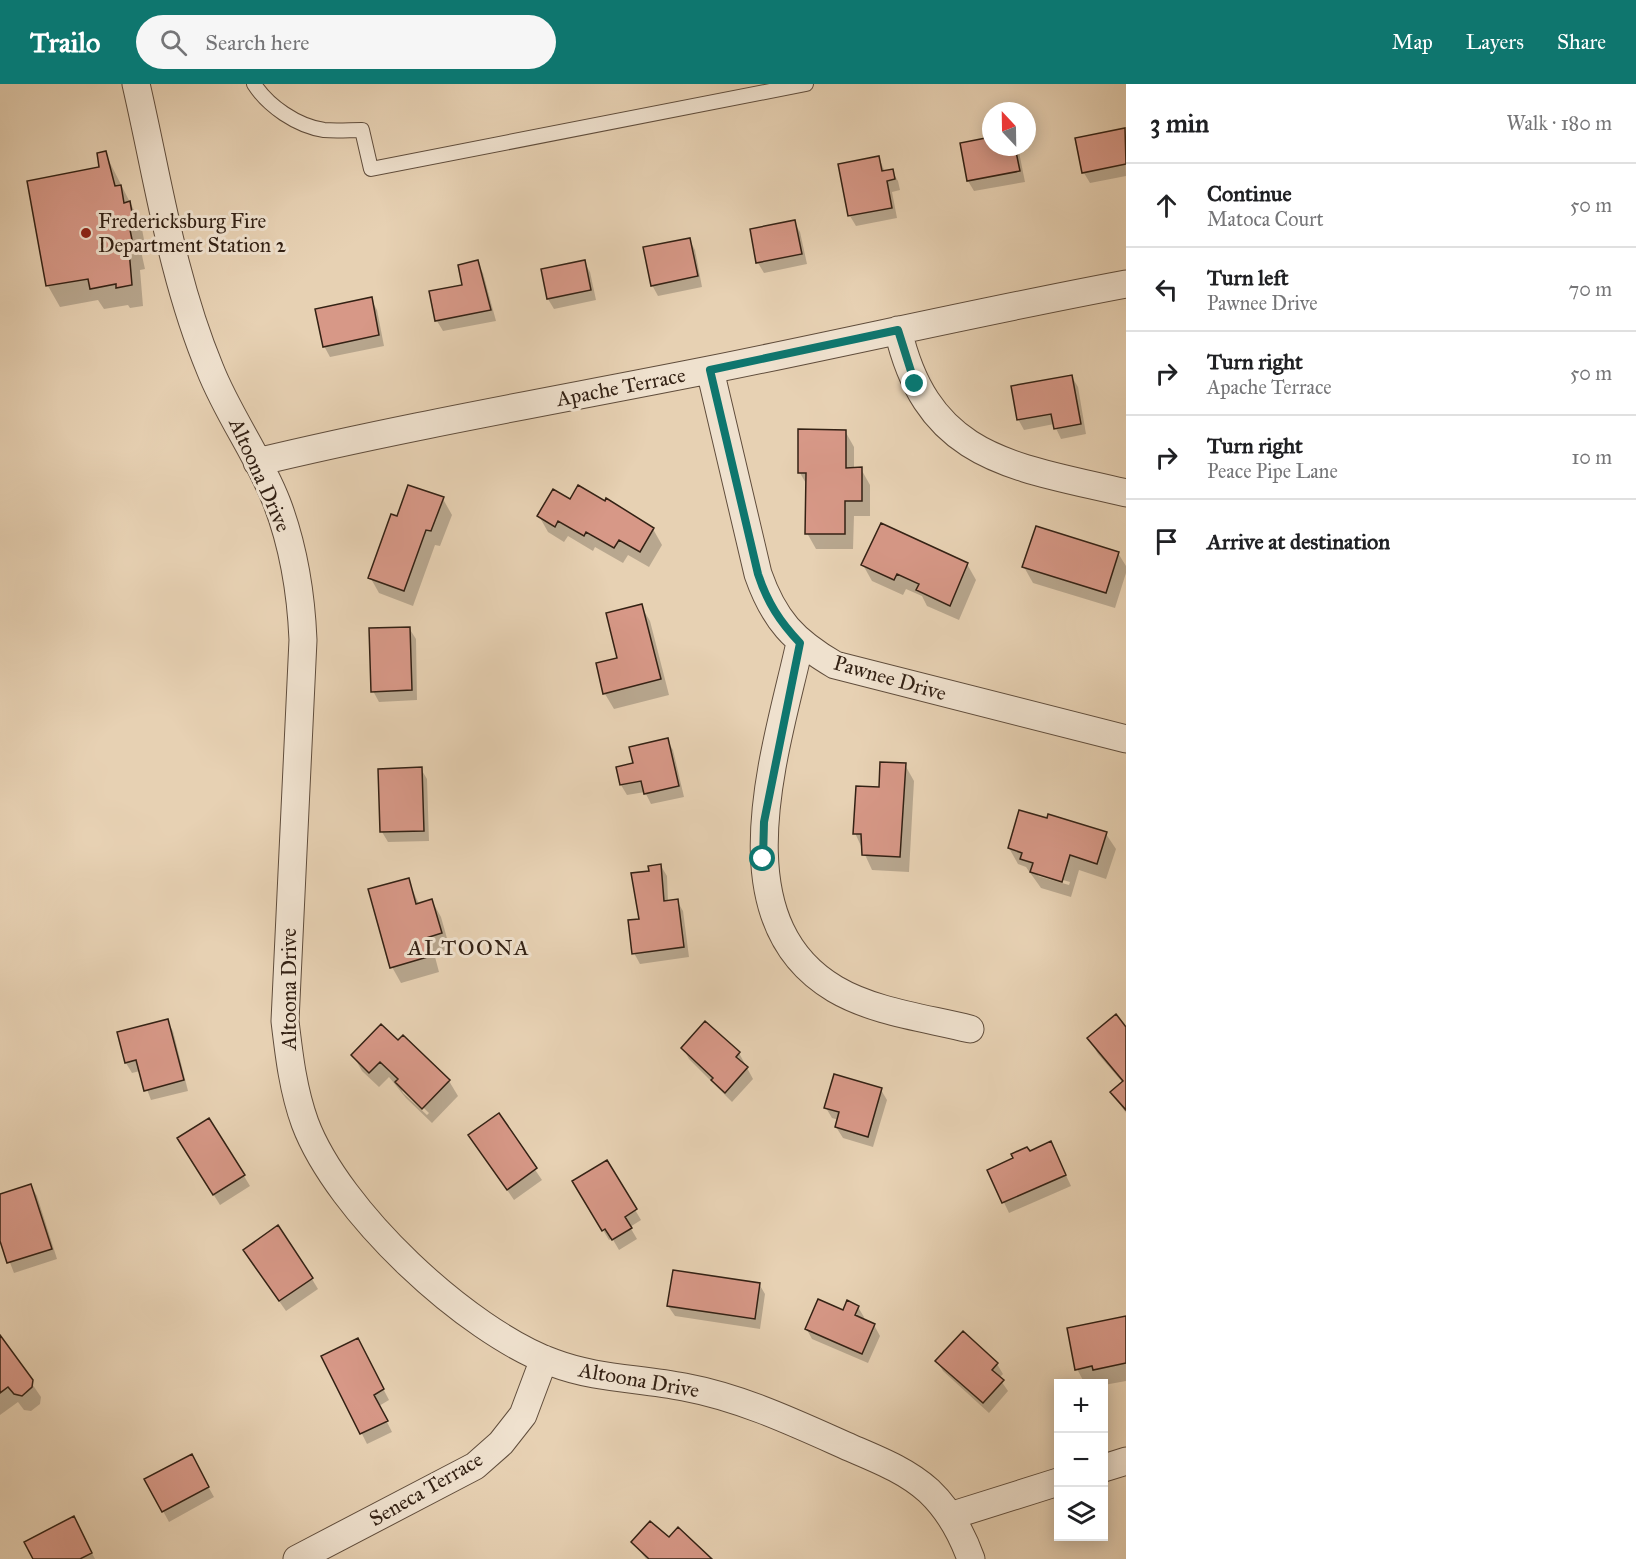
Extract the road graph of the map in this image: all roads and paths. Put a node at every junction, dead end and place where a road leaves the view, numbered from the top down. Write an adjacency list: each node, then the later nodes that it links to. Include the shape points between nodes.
1 (136, 84): 7 (street, Altoona Drive, via 186,302 210,370)
2 (254, 84): 3 (lane, via 279,110 297,121 323,130 362,130 371,169)
3 (806, 84)
4 (1126, 284): 5 (street, Apache Terrace)
5 (898, 330): 6 (street, Apache Terrace); 8 (street, via 915,384 953,433 981,453 1012,466)
6 (710, 370): 7 (street, Apache Terrace, via 364,436); 9 (street, Pawnee Drive, via 765,597 780,622)
7 (257, 462): 12 (street, Altoona Drive, via 292,546 301,592 303,640 285,1021 291,1071 305,1122 323,1161 342,1188 400,1255 458,1305)
8 (1126, 493)
9 (800, 643): 10 (street, Pawnee Drive, via 835,665); 11 (street, via 764,822 763,859 779,924 810,969 834,988 862,1002)
10 (1126, 739)
11 (970, 1029)
12 (544, 1359): 16 (street, Altoona Drive, via 596,1376 683,1387 739,1401 903,1472 929,1491); 17 (street, Seneca Terrace, via 523,1415 501,1443 475,1466)
13 (1126, 1461): 14 (street)
14 (1108, 1467)
15 (1054, 1484): 16 (street)
16 (950, 1516): 18 (street, Altoona Drive)
17 (297, 1559)
18 (971, 1559)

